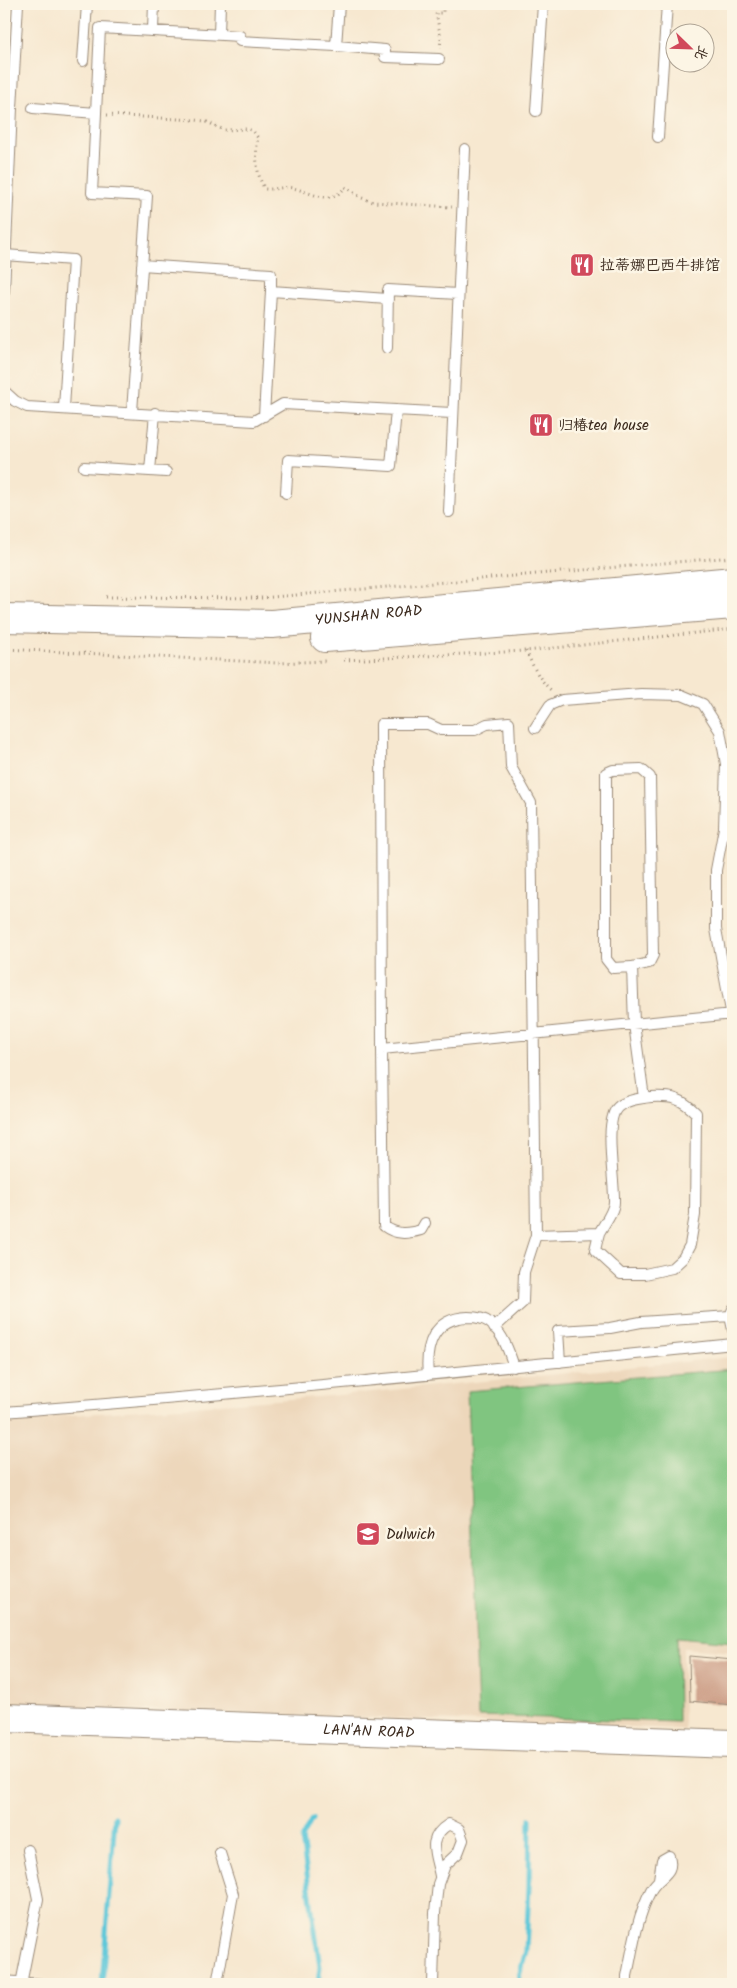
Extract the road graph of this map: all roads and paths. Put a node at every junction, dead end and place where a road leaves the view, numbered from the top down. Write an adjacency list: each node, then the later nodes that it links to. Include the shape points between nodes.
1 (18, 4): 14 (lane)
2 (87, 4): 13 (lane)
3 (154, 4): 9 (lane)
4 (220, 4): 10 (lane)
5 (339, 4): 11 (lane)
6 (426, 4): 12 (path, via 443,8 443,13 436,13 441,38)
7 (544, 4): 16 (lane)
8 (667, 4): 18 (lane)
9 (153, 30): 10 (lane); 17 (lane, via 100,28)
10 (219, 34): 11 (lane, via 240,36 240,41)
11 (336, 46): 12 (lane, via 385,50 385,57)
12 (439, 59)
13 (83, 61)
14 (8, 108): 21 (lane)
15 (33, 108): 17 (lane)
16 (536, 111)
17 (96, 114): 20 (path, via 205,121 224,130 253,131 258,138 258,169 265,188 294,188 321,198 341,192 345,187 373,202); 22 (lane, via 92,193 147,196)
18 (658, 137)
19 (465, 149): 20 (lane)
20 (462, 208): 25 (lane)
21 (5, 258): 24 (lane); 29 (lane, via 73,260)
22 (142, 265): 23 (lane, via 271,274); 31 (lane)
23 (271, 291): 26 (lane); 34 (lane)
24 (4, 292)
25 (458, 294): 26 (lane, via 388,290); 33 (lane)
26 (388, 299): 27 (lane)
27 (387, 348)
28 (4, 391): 29 (lane, via 27,406)
29 (64, 408): 31 (lane)
30 (396, 410): 33 (lane); 34 (lane, via 282,404); 38 (lane, via 391,466 288,460)
31 (132, 412): 32 (lane)
32 (155, 413): 34 (lane, via 254,421); 36 (lane)
33 (452, 413): 39 (lane)
34 (264, 416)
35 (84, 467): 36 (lane)
36 (150, 471): 37 (lane)
37 (166, 472)
38 (286, 493)
39 (449, 512)
40 (733, 557): 42 (path, YUNSHAN ROAD, via 261,598)
41 (733, 581): 43 (main road, YUNSHAN ROAD, via 272,624)
42 (103, 597)
43 (4, 618)
44 (732, 621): 45 (main road, YUNSHAN ROAD, via 273,642)
45 (4, 636)
46 (526, 651): 47 (path, via 545,685)
47 (562, 700): 48 (lane, via 550,706); 50 (lane, via 641,694 682,695 704,704 720,730 726,764 726,796 716,870 716,929)
48 (535, 728)
49 (632, 967): 49 (lane, via 613,968 606,959 606,773 642,769 650,777 653,955 649,962); 51 (lane)
50 (733, 1017): 51 (lane)
51 (634, 1024): 52 (lane); 54 (lane)
52 (533, 1034): 53 (lane); 53 (lane, via 531,803 511,767 509,722 487,724 475,730 441,730 428,724 381,724); 57 (lane)
53 (382, 1049): 55 (lane, via 384,1226 393,1232 410,1233 421,1230)
54 (644, 1098): 56 (lane, via 617,1108 611,1122 614,1204); 56 (lane, via 665,1096 683,1101 696,1113 695,1215 690,1245 672,1268 645,1274 621,1274 595,1250)
55 (425, 1222)
56 (599, 1233): 57 (lane)
57 (536, 1235): 59 (lane, via 524,1272 523,1302)
58 (731, 1312): 60 (lane); 62 (lane, via 610,1328 558,1331)
59 (494, 1328): 63 (lane, via 504,1340); 64 (lane, via 489,1322 467,1317 454,1319 440,1327 432,1336 428,1350)
60 (733, 1330)
61 (733, 1344): 62 (lane)
62 (560, 1362): 63 (lane)
63 (514, 1367): 64 (lane)
64 (428, 1376): 65 (lane)
65 (4, 1412)
66 (4, 1718): 67 (main road, LAN'AN ROAD)
67 (733, 1744)
68 (28, 1850): 73 (lane, via 38,1899)
69 (220, 1853): 75 (lane, via 233,1894)
70 (440, 1876): 70 (lane, via 434,1840 439,1830 449,1824 459,1829 463,1840 458,1854 445,1865); 76 (lane, via 434,1913)
71 (659, 1879): 77 (lane, via 642,1910)
72 (4, 1981): 73 (lane)
73 (21, 1984): 74 (lane)
74 (42, 1984)
75 (217, 1984)
76 (433, 1984)
77 (627, 1984)

